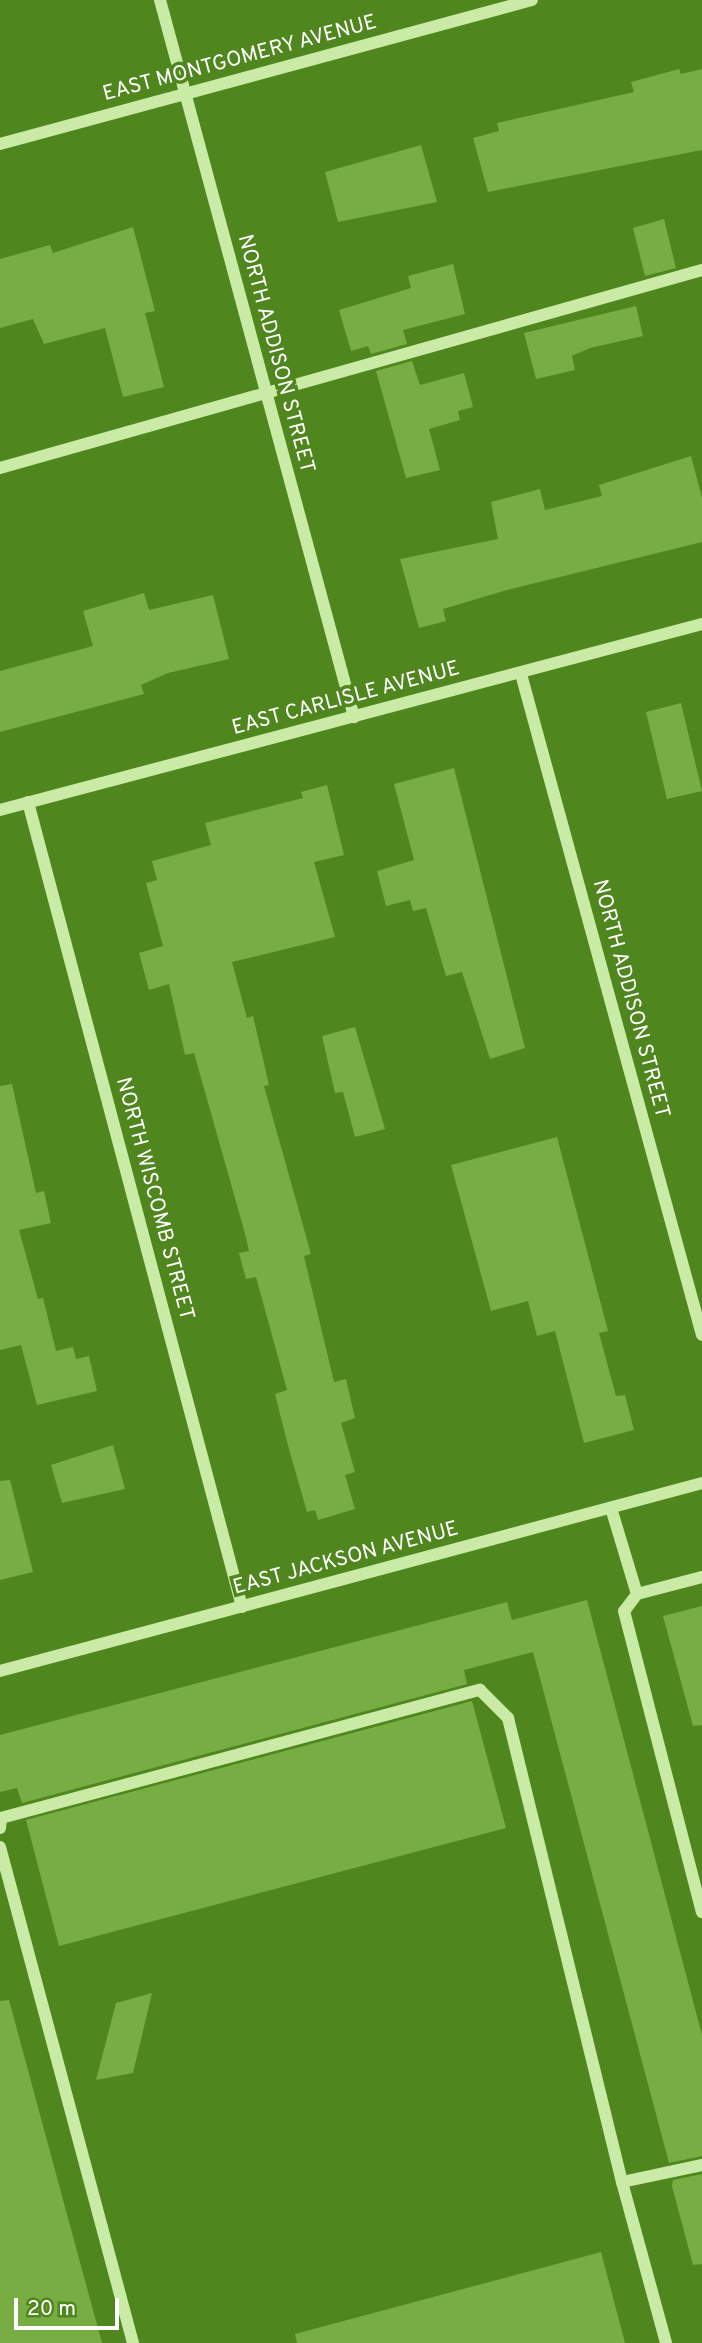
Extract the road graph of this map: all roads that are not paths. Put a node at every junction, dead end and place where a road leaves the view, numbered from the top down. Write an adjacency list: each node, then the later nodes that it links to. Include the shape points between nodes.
1 (160, 0): 3 (street, NORTH ADDISON STREET)
2 (532, 0): 3 (street, EAST MONTGOMERY AVENUE)
3 (186, 93): 4 (street, EAST MONTGOMERY AVENUE); 6 (street, NORTH ADDISON STREET)
4 (0, 144)
5 (702, 270): 6 (street)
6 (266, 395): 7 (street); 10 (street, NORTH ADDISON STREET)
7 (0, 468)
8 (702, 624): 9 (street, EAST CARLISLE AVENUE)
9 (521, 674): 10 (street, EAST CARLISLE AVENUE); 13 (street, NORTH ADDISON STREET)
10 (354, 717): 11 (street, EAST CARLISLE AVENUE)
11 (28, 802): 12 (street, EAST CARLISLE AVENUE); 18 (street, NORTH WISCOMB STREET)
12 (0, 810)
13 (702, 1335)
14 (702, 1483): 15 (street, EAST JACKSON AVENUE)
15 (611, 1508): 17 (street); 18 (street, EAST JACKSON AVENUE)
16 (702, 1577): 17 (street)
17 (637, 1594): 22 (street, via 624,1611)
18 (242, 1607): 19 (street, EAST JACKSON AVENUE)
19 (0, 1671)
20 (0, 1828): 24 (street, via 1,1818 480,1690 508,1718)
21 (0, 1847): 25 (street)
22 (702, 1912)
23 (702, 2165): 24 (street)
24 (622, 2182): 26 (street)
25 (133, 2343)
26 (666, 2343)

